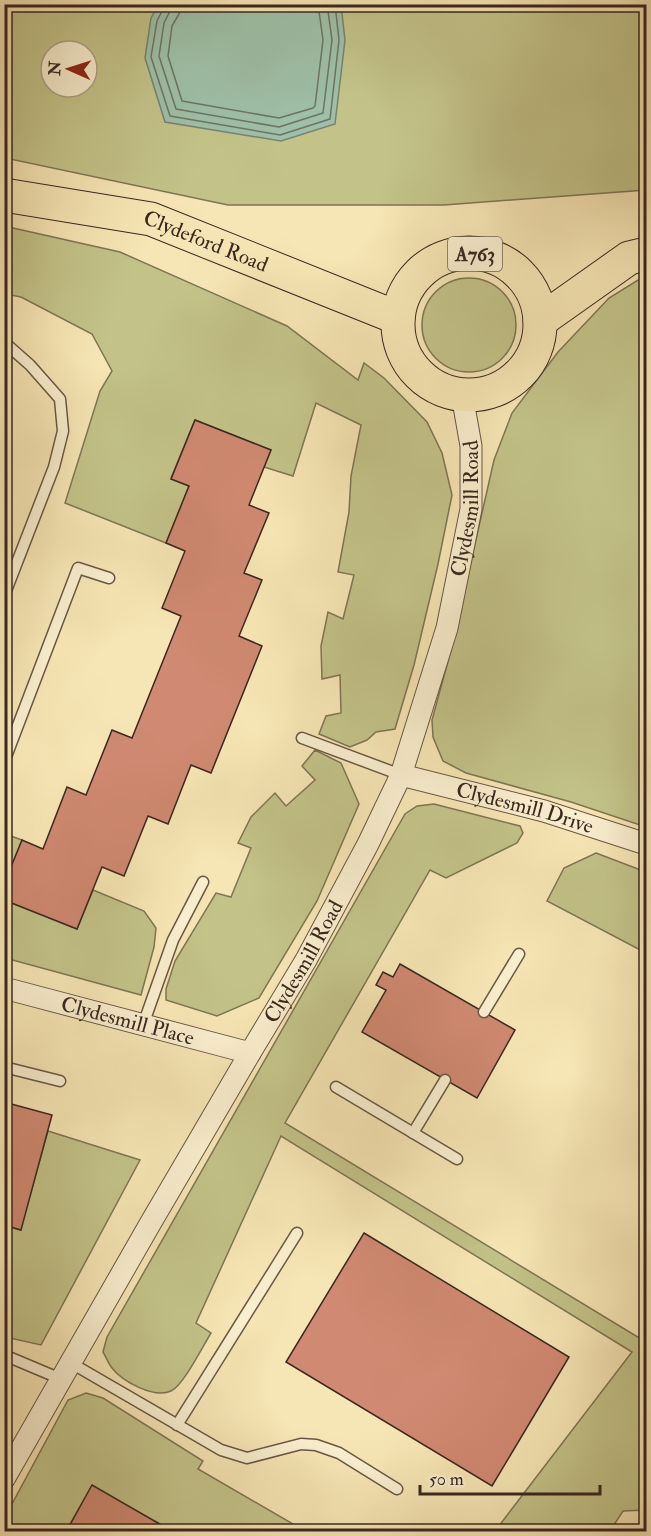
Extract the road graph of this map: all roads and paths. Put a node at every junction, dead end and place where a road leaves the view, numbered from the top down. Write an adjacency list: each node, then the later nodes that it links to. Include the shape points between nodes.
1 (4, 195): 3 (main road, Clydeford Road, via 152,219)
2 (646, 254): 4 (main road, via 629,258)
3 (398, 318): 4 (main road, A763, via 404,295 417,276 436,261 458,254 482,254 504,262 522,278 534,297); 6 (main road, A763, via 399,340 408,361 422,378 441,390)
4 (540, 321): 6 (main road, A763, via 537,345 526,367 509,383 487,394)
5 (4, 342): 8 (lane, via 60,399 63,431 54,466)
6 (462, 395): 11 (street, Clydesmill Road, via 471,446 471,509 447,628)
7 (110, 578): 10 (lane, via 78,568)
8 (4, 596)
9 (302, 738): 11 (lane)
10 (4, 762)
11 (400, 775): 12 (street, Clydesmill Drive, via 544,811); 18 (street, Clydesmill Road, via 306,960)
12 (646, 844)
13 (203, 882): 17 (lane, via 173,940)
14 (519, 954): 16 (lane)
15 (4, 988): 17 (street, Clydesmill Place)
16 (484, 1012)
17 (143, 1025): 18 (street, Clydesmill Place)
18 (250, 1053): 27 (street, Clydesmill Road)
19 (4, 1067): 21 (lane)
20 (445, 1080): 23 (lane)
21 (60, 1081)
22 (336, 1087): 23 (lane)
23 (413, 1133): 24 (lane)
24 (457, 1159)
25 (297, 1233): 28 (lane)
26 (4, 1354): 27 (lane)
27 (66, 1371): 28 (lane); 29 (street, Clydesmill Road)
28 (177, 1425): 30 (lane, via 221,1450 247,1458 301,1444 316,1445 339,1453)
29 (4, 1479)
30 (397, 1489)

